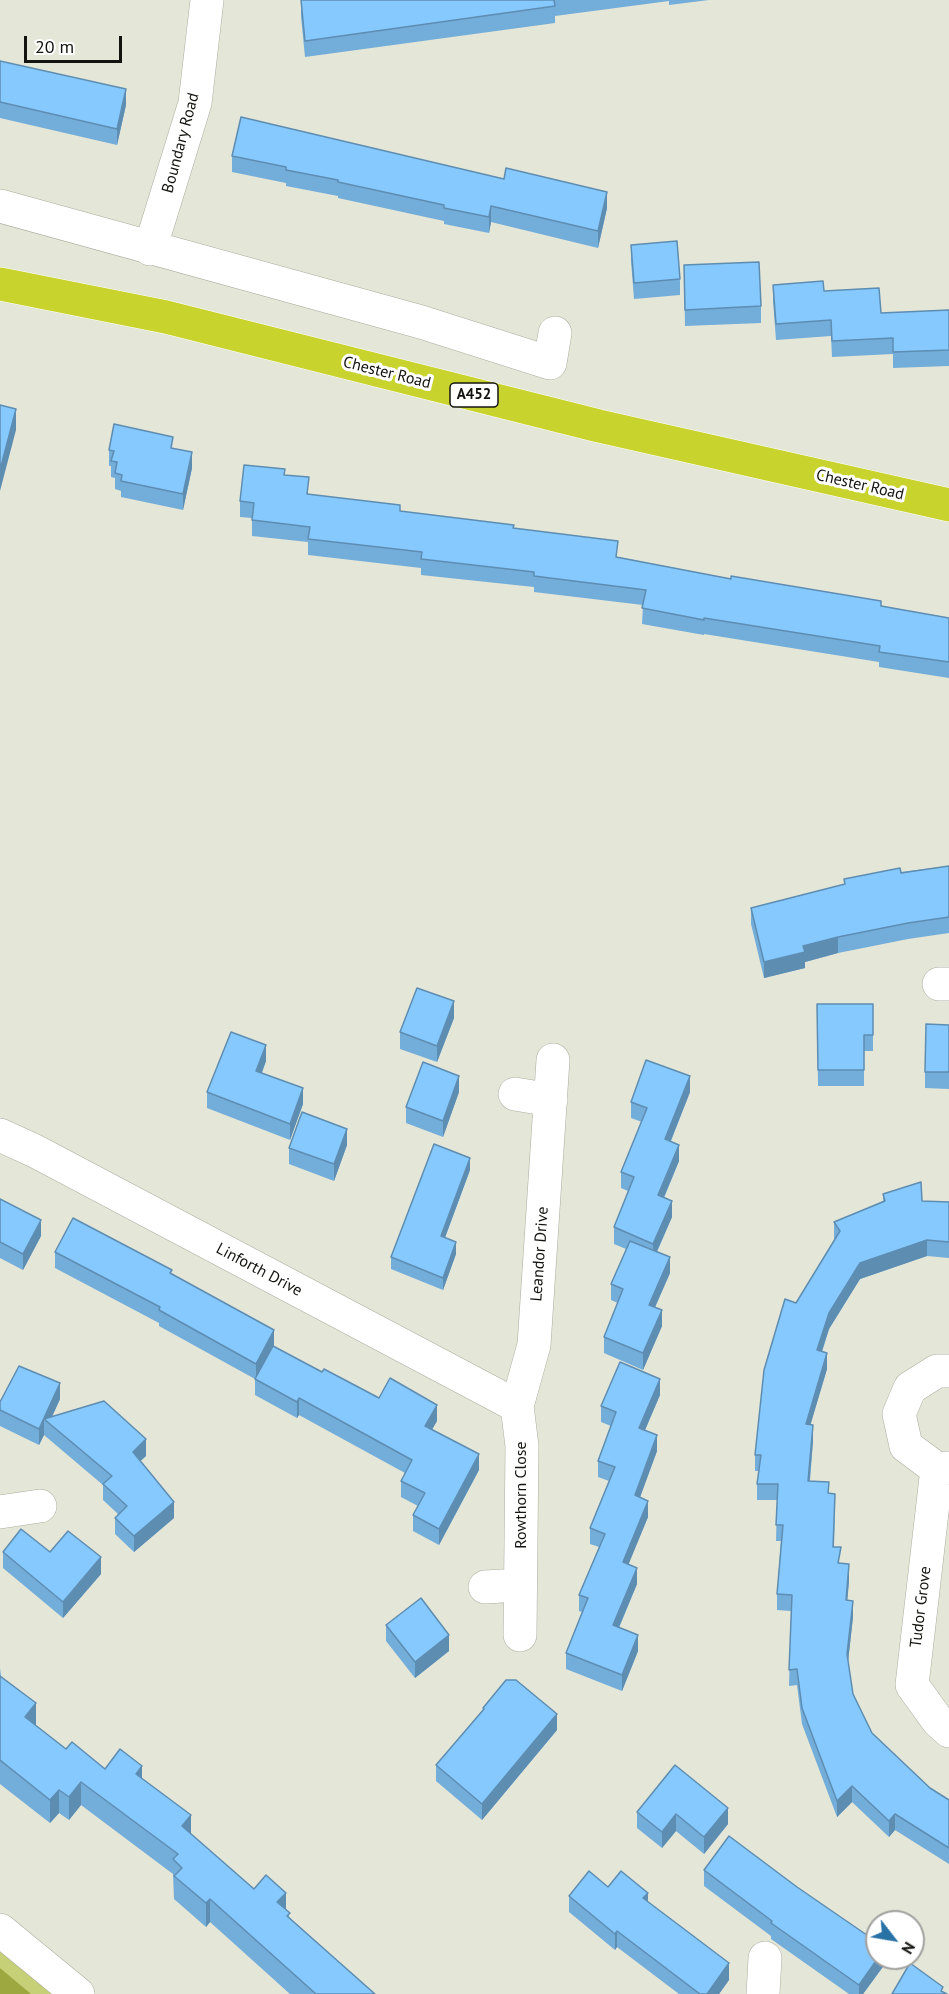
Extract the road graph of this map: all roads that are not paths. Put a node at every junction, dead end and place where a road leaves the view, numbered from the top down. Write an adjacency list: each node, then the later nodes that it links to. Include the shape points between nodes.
1 (207, 0): 3 (street, Boundary Road, via 195,103)
2 (0, 206): 3 (street)
3 (150, 249): 5 (street, via 421,322 550,363)
4 (0, 284): 6 (highway, Chester Road / A452, via 166,317 599,426)
5 (555, 333)
6 (949, 505)
7 (553, 1060): 9 (street, Leandor Drive)
8 (515, 1094): 9 (street)
9 (551, 1101): 12 (street, Leandor Drive, via 534,1345)
10 (0, 1136): 12 (street, Linforth Drive)
11 (949, 1371): 13 (street, Tudor Grove, via 937,1371 910,1389 899,1414 906,1446)
12 (517, 1406): 16 (street, Rowthorn Close, via 522,1446)
13 (943, 1468): 19 (street, Tudor Grove, via 912,1685)
14 (40, 1506): 15 (street)
15 (0, 1512)
16 (520, 1585): 17 (street); 18 (street, Rowthorn Close)
17 (485, 1587)
18 (520, 1635)
19 (949, 1731)
20 (0, 1930): 22 (street)
21 (765, 1958): 23 (street)
22 (78, 1994)
23 (763, 1994)

